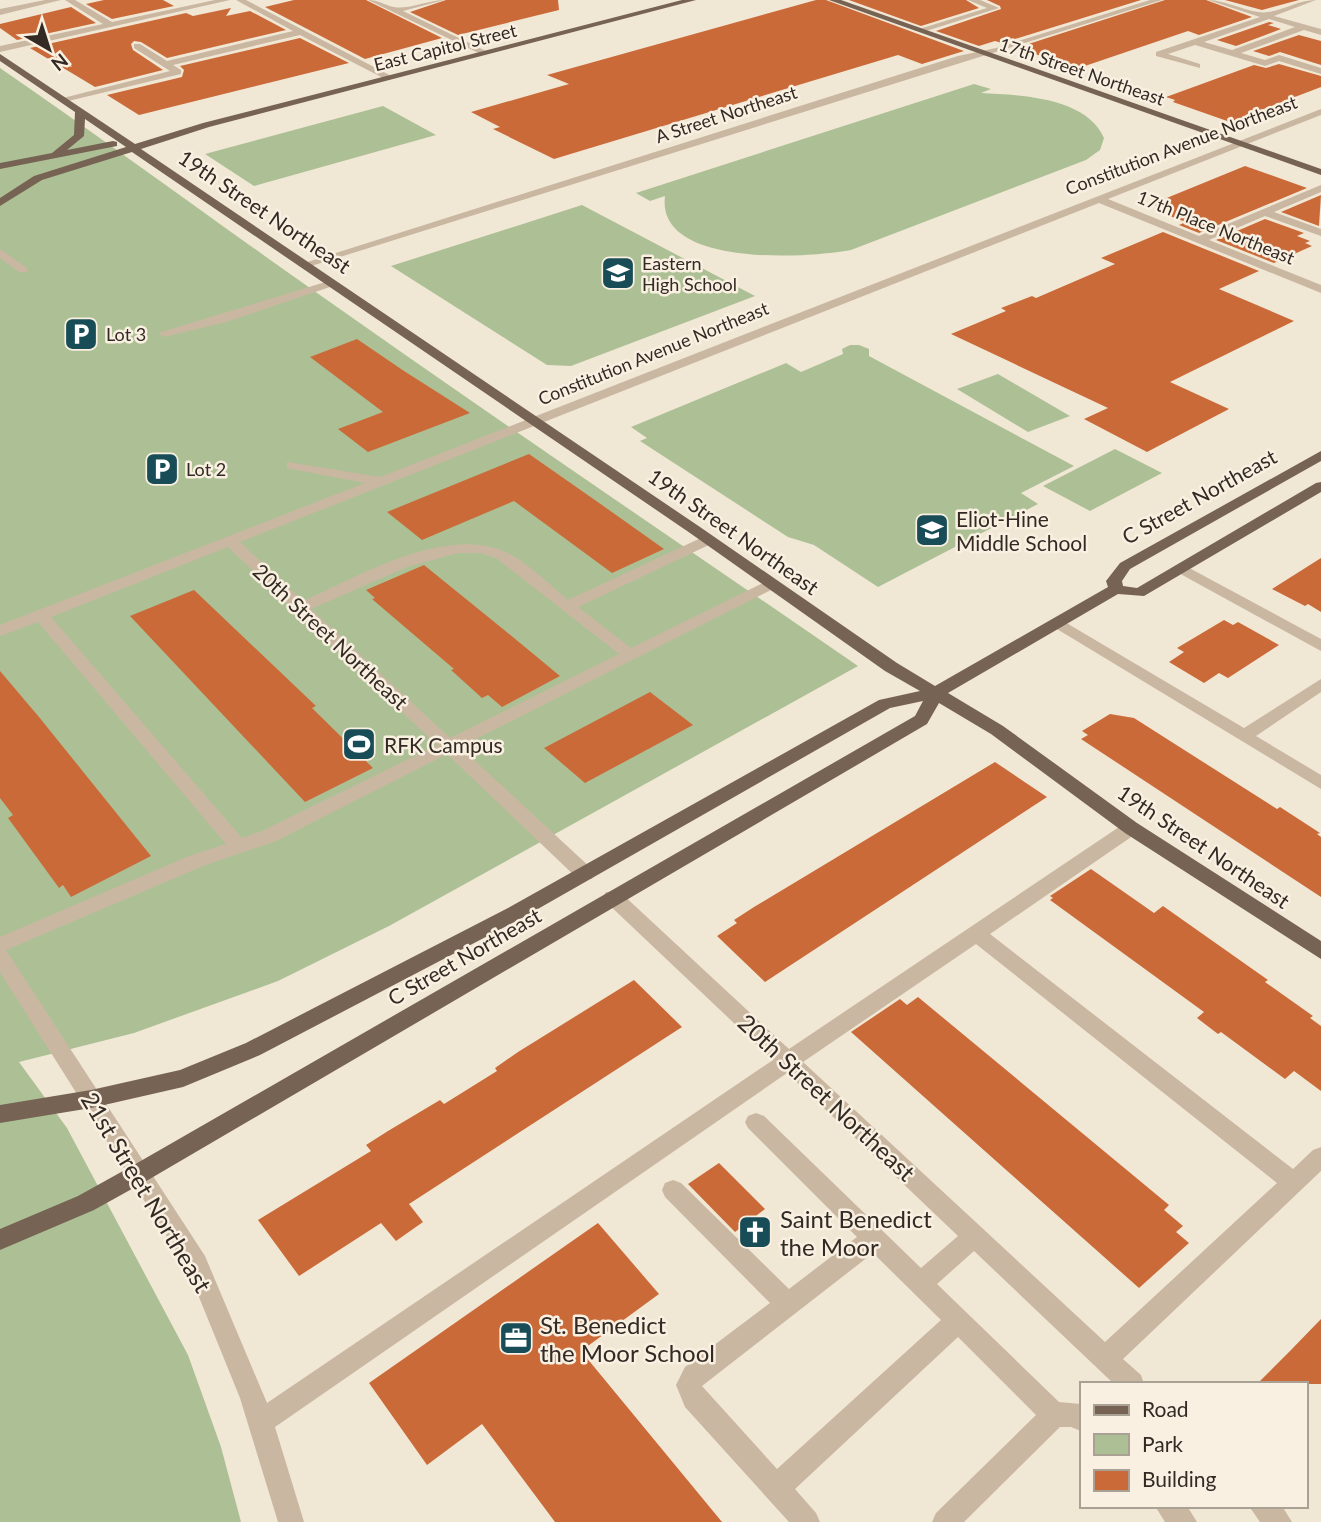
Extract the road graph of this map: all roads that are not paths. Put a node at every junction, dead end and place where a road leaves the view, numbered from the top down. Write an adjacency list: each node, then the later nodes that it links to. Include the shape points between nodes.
1 (57, 0): 16 (street)
2 (69, 0): 19 (street)
3 (170, 0): 14 (street)
4 (226, 0): 14 (street)
5 (240, 0): 22 (street)
6 (372, 0): 15 (street)
7 (440, 0): 15 (street)
8 (692, 0): 27 (main road, East Capitol Street)
9 (833, 0): 21 (main road, 17th Street Northeast)
10 (972, 0): 21 (street, via 995,8)
11 (1158, 0): 28 (street, A Street Northeast)
12 (1212, 0): 17 (street)
13 (1311, 0): 17 (street)
14 (186, 9): 19 (street)
15 (395, 11): 27 (street)
16 (0, 12)
17 (1267, 16): 20 (street); 24 (street)
18 (1321, 21): 20 (street)
19 (111, 25): 26 (street)
20 (1304, 27): 23 (street); 29 (street)
21 (920, 30): 28 (main road, 17th Street Northeast)
22 (300, 32): 31 (street); 34 (street)
23 (1321, 32)
24 (1196, 42): 29 (street); 32 (street, via 1160,54)
25 (137, 46): 31 (street)
26 (0, 49)
27 (486, 53): 34 (main road, East Capitol Street)
28 (984, 53): 38 (main road, 17th Street Northeast); 50 (street, A Street Northeast)
29 (1232, 53): 33 (street, via 1265,63 1279,58)
30 (0, 57): 35 (main road, 19th Street Northeast)
31 (165, 64): 35 (street, via 178,72)
32 (1197, 66)
33 (1321, 71)
34 (390, 78): 39 (main road, East Capitol Street)
35 (64, 99): 36 (main road, 19th Street Northeast)
36 (80, 111): 39 (main road, 19th Street Northeast); 40 (main road, via 79,136)
37 (1319, 114): 38 (street, Constitution Avenue Northeast)
38 (1241, 143): 42 (main road, 17th Street Northeast); 44 (street, Constitution Avenue Northeast)
39 (129, 145): 40 (main road); 45 (main road, via 38,178); 50 (main road, 19th Street Northeast)
40 (48, 158): 41 (main road)
41 (0, 166)
42 (1321, 172)
43 (1321, 188): 46 (street)
44 (1098, 199): 48 (street, 17th Place Northeast); 55 (street, Constitution Avenue Northeast)
45 (0, 203)
46 (1265, 212): 47 (street); 48 (street)
47 (1321, 233)
48 (1199, 240): 53 (street, 17th Place Northeast)
49 (0, 252): 51 (street)
50 (304, 265): 52 (main road, 19th Street Northeast)
51 (23, 270)
52 (332, 284): 54 (street); 55 (main road, 19th Street Northeast)
53 (1321, 289)
54 (164, 332)
55 (534, 421): 58 (street, Constitution Avenue Northeast); 60 (main road, 19th Street Northeast)
56 (1321, 455): 64 (main road, C Street Northeast, via 1125,566 1114,581)
57 (292, 465): 58 (street)
58 (380, 481): 61 (street, Constitution Avenue Northeast)
59 (1321, 486): 62 (main road, C Street Northeast)
60 (708, 540): 63 (main road, 19th Street Northeast); 65 (street)
61 (230, 541): 66 (street, 20th Street Northeast); 67 (street, Constitution Avenue Northeast)
62 (1180, 568): 64 (main road, C Street Northeast, via 1139,593); 70 (street)
63 (770, 585): 71 (street); 73 (main road, 19th Street Northeast)
64 (1116, 589): 68 (main road, C Street Northeast)
65 (567, 606): 66 (street, via 495,551 471,545 428,554); 71 (street)
66 (300, 608): 75 (street, 20th Street Northeast)
67 (41, 615): 69 (street, Constitution Avenue Northeast); 78 (street)
68 (1058, 623): 73 (main road, C Street Northeast); 74 (street)
69 (0, 631)
70 (1321, 646)
71 (630, 655): 75 (street)
72 (1321, 684): 74 (street)
73 (936, 693): 77 (main road, 19th Street Northeast, via 997,730); 79 (main road, C Street Northeast, via 885,704); 80 (main road, C Street Northeast, via 921,720)
74 (1244, 736): 76 (street)
75 (449, 746): 78 (street, via 269,836); 79 (street, 20th Street Northeast)
76 (1321, 783)
77 (1131, 828): 81 (street); 83 (main road, 19th Street Northeast)
78 (238, 846): 82 (street)
79 (585, 874): 86 (main road, C Street Northeast, via 253,1049 183,1078)
80 (613, 897): 85 (street, 20th Street Northeast); 90 (main road, C Street Northeast)
81 (978, 935): 85 (street); 91 (street)
82 (0, 945)
83 (1321, 951)
84 (0, 956): 86 (street, 21st Street Northeast)
85 (787, 1060): 93 (street, 20th Street Northeast); 103 (street)
86 (91, 1099): 87 (main road, C Street Northeast); 90 (street, 21st Street Northeast)
87 (0, 1114)
88 (756, 1122): 94 (street)
89 (1321, 1157): 91 (street)
90 (140, 1172): 95 (main road, C Street Northeast, via 86,1203); 103 (street, 21st Street Northeast, via 204,1279)
91 (1294, 1183): 99 (street)
92 (673, 1190): 97 (street)
93 (975, 1236): 96 (street); 99 (street, 20th Street Northeast)
94 (874, 1238): 96 (street); 97 (street)
95 (0, 1240)
96 (919, 1284): 98 (street)
97 (788, 1304): 104 (street, via 688,1385 694,1398)
98 (958, 1321): 101 (street); 104 (street)
99 (1105, 1359): 100 (street, 20th Street Northeast)
100 (1130, 1382)
101 (1054, 1415): 102 (street, via 1076,1414); 109 (street)
102 (1080, 1418)
103 (261, 1422): 107 (street, 21st Street Northeast)
104 (776, 1488): 108 (street)
105 (1170, 1508): 110 (street)
106 (1264, 1508): 111 (street)
107 (291, 1522)
108 (807, 1522)
109 (945, 1522)
110 (1184, 1522)
111 (1279, 1522)

